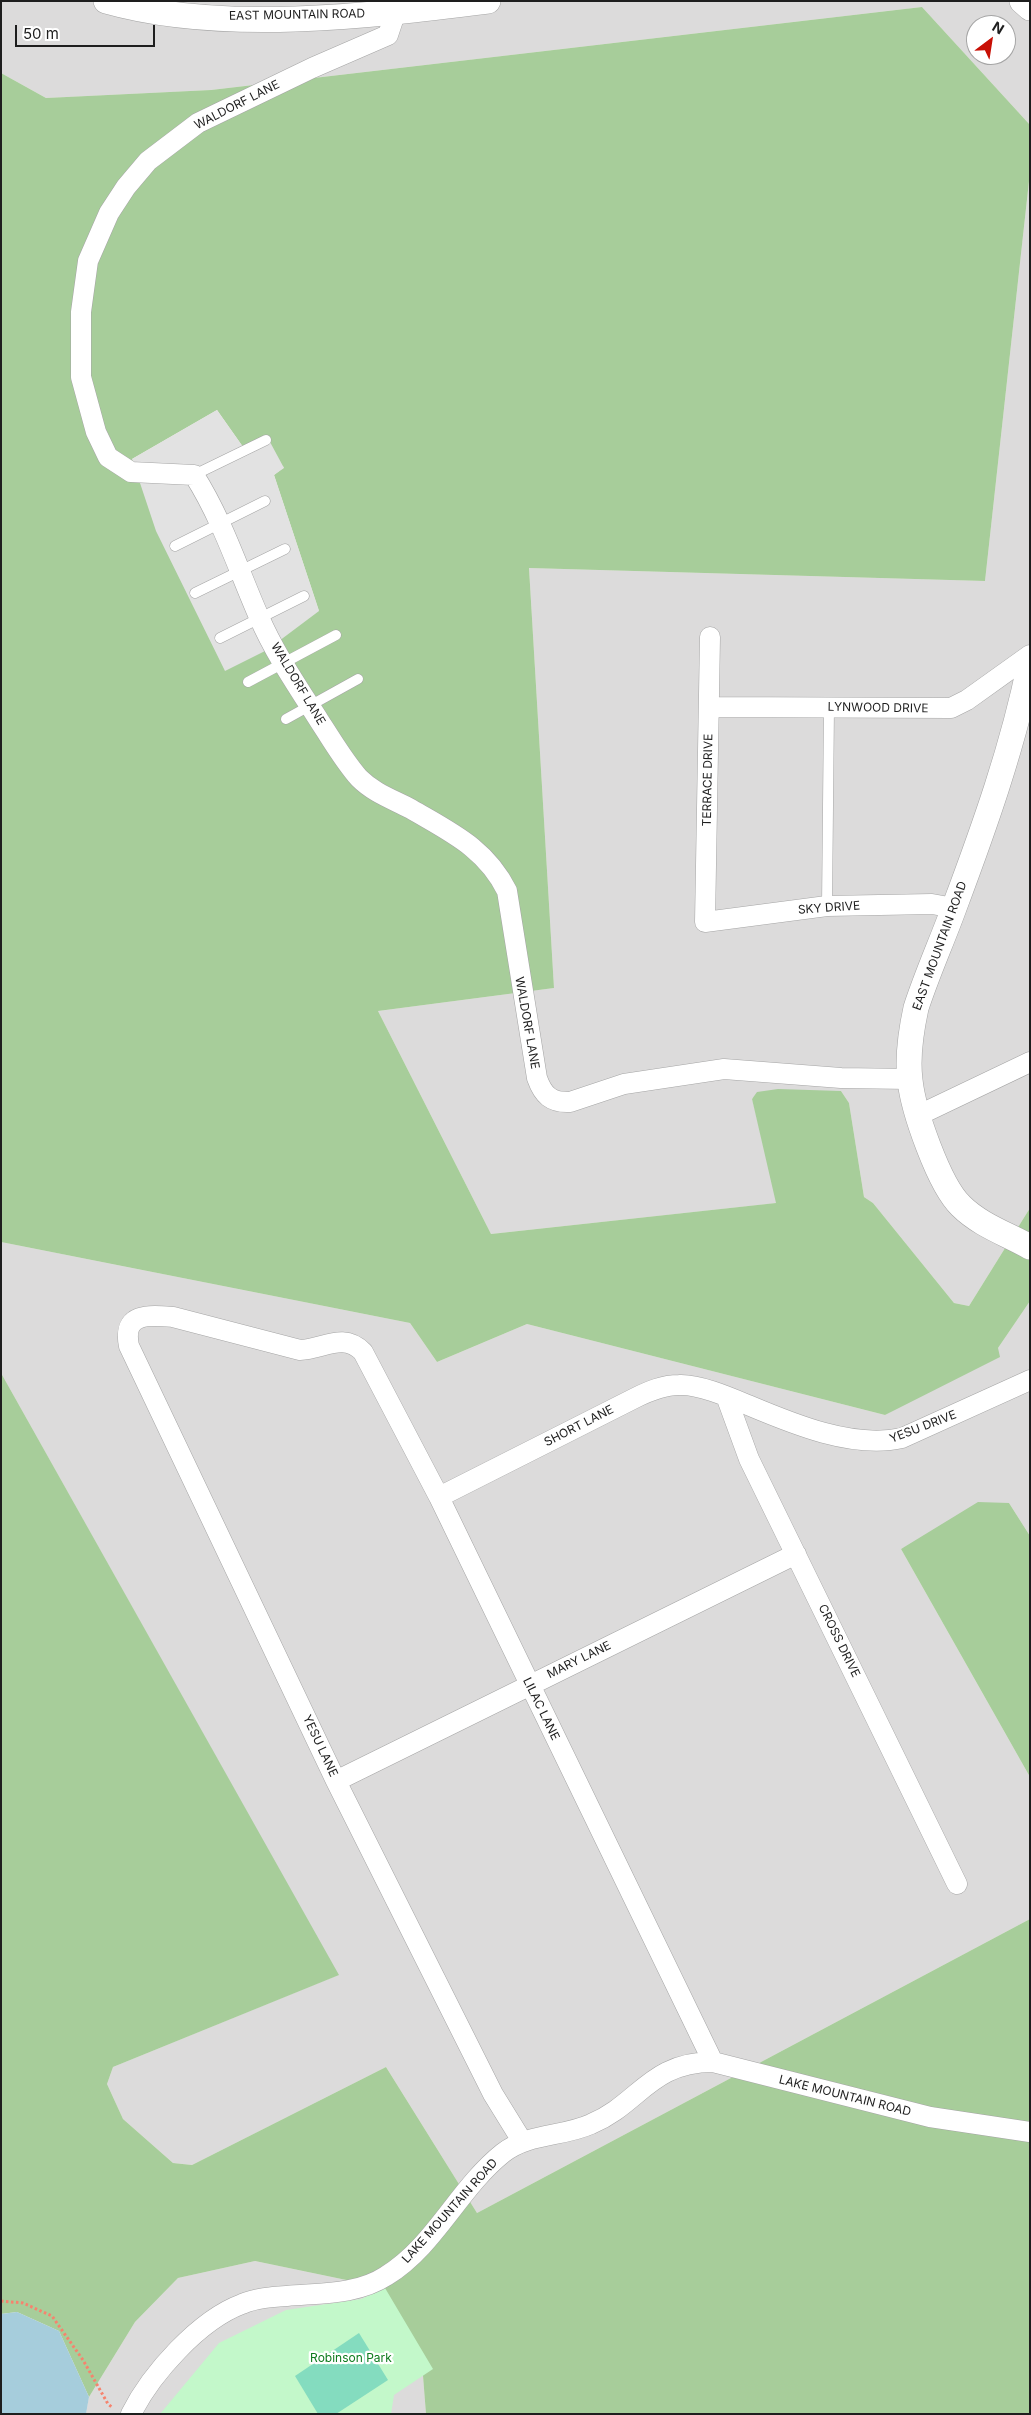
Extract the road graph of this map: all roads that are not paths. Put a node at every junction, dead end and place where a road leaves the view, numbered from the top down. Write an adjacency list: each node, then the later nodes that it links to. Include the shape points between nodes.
1 (106, 1): 5 (street, EAST MOUNTAIN ROAD, via 175,15 250,18 336,17)
2 (488, 1): 5 (street, EAST MOUNTAIN ROAD)
3 (1022, 1): 4 (street)
4 (1030, 8)
5 (396, 11): 7 (street, WALDORF LANE, via 388,35 198,123 148,161 109,212 88,261 81,312 80,377 96,432 108,457 131,472)
6 (266, 440): 7 (lane)
7 (194, 475): 9 (street, WALDORF LANE)
8 (265, 500): 9 (lane)
9 (220, 524): 10 (lane); 12 (street, WALDORF LANE)
10 (176, 546)
11 (285, 549): 12 (lane)
12 (240, 571): 13 (lane); 15 (street, WALDORF LANE)
13 (195, 592)
14 (304, 596): 15 (lane)
15 (259, 618): 18 (lane); 21 (street, WALDORF LANE)
16 (336, 635): 21 (lane)
17 (710, 637): 25 (street, TERRACE DRIVE)
18 (220, 638)
19 (1030, 655): 26 (street, LYNWOOD DRIVE, via 951,708)
20 (1030, 663): 28 (street, EAST MOUNTAIN ROAD)
21 (282, 664): 23 (lane); 24 (street, WALDORF LANE)
22 (358, 679): 24 (lane)
23 (248, 682)
24 (310, 706): 27 (lane); 33 (street, WALDORF LANE, via 360,778 374,791 468,843 484,856 500,877 506,891 537,1078 541,1090 548,1097 570,1102 624,1084 724,1069 841,1078)
25 (710, 707): 26 (street, LYNWOOD DRIVE); 31 (street, TERRACE DRIVE)
26 (829, 707): 29 (lane)
27 (286, 719)
28 (1023, 728): 30 (street, EAST MOUNTAIN ROAD)
29 (827, 906): 30 (street, SKY DRIVE, via 932,904); 31 (street, SKY DRIVE)
30 (954, 908): 33 (street, EAST MOUNTAIN ROAD, via 916,1008 910,1041)
31 (705, 922)
32 (1030, 1062): 34 (street)
33 (910, 1079): 34 (street, EAST MOUNTAIN ROAD)
34 (919, 1114): 35 (street, EAST MOUNTAIN ROAD, via 935,1162 954,1198 968,1213)
35 (1030, 1247)
36 (366, 1358): 39 (street, LILAC LANE); 42 (street, YESU LANE, via 356,1346 346,1342 300,1350 173,1317 144,1316 133,1322 128,1331 130,1346)
37 (1030, 1380): 38 (street, YESU DRIVE, via 902,1438 884,1442 839,1436 776,1417)
38 (726, 1396): 39 (street, SHORT LANE, via 681,1385 656,1389); 40 (street, CROSS DRIVE, via 749,1459)
39 (438, 1497): 41 (street, LILAC LANE)
40 (796, 1554): 41 (street, MARY LANE); 43 (street, CROSS DRIVE)
41 (529, 1684): 42 (street, MARY LANE); 44 (street, LILAC LANE)
42 (336, 1781): 46 (street, YESU LANE, via 493,2094)
43 (957, 1884)
44 (713, 2062): 45 (street, LAKE MOUNTAIN ROAD, via 930,2117); 46 (street, LAKE MOUNTAIN ROAD, via 692,2062 663,2073 591,2125)
45 (1030, 2132)
46 (522, 2141): 47 (street, LAKE MOUNTAIN ROAD, via 490,2165 442,2223 386,2277 358,2288 256,2299 230,2309 177,2352)
47 (123, 2411)

